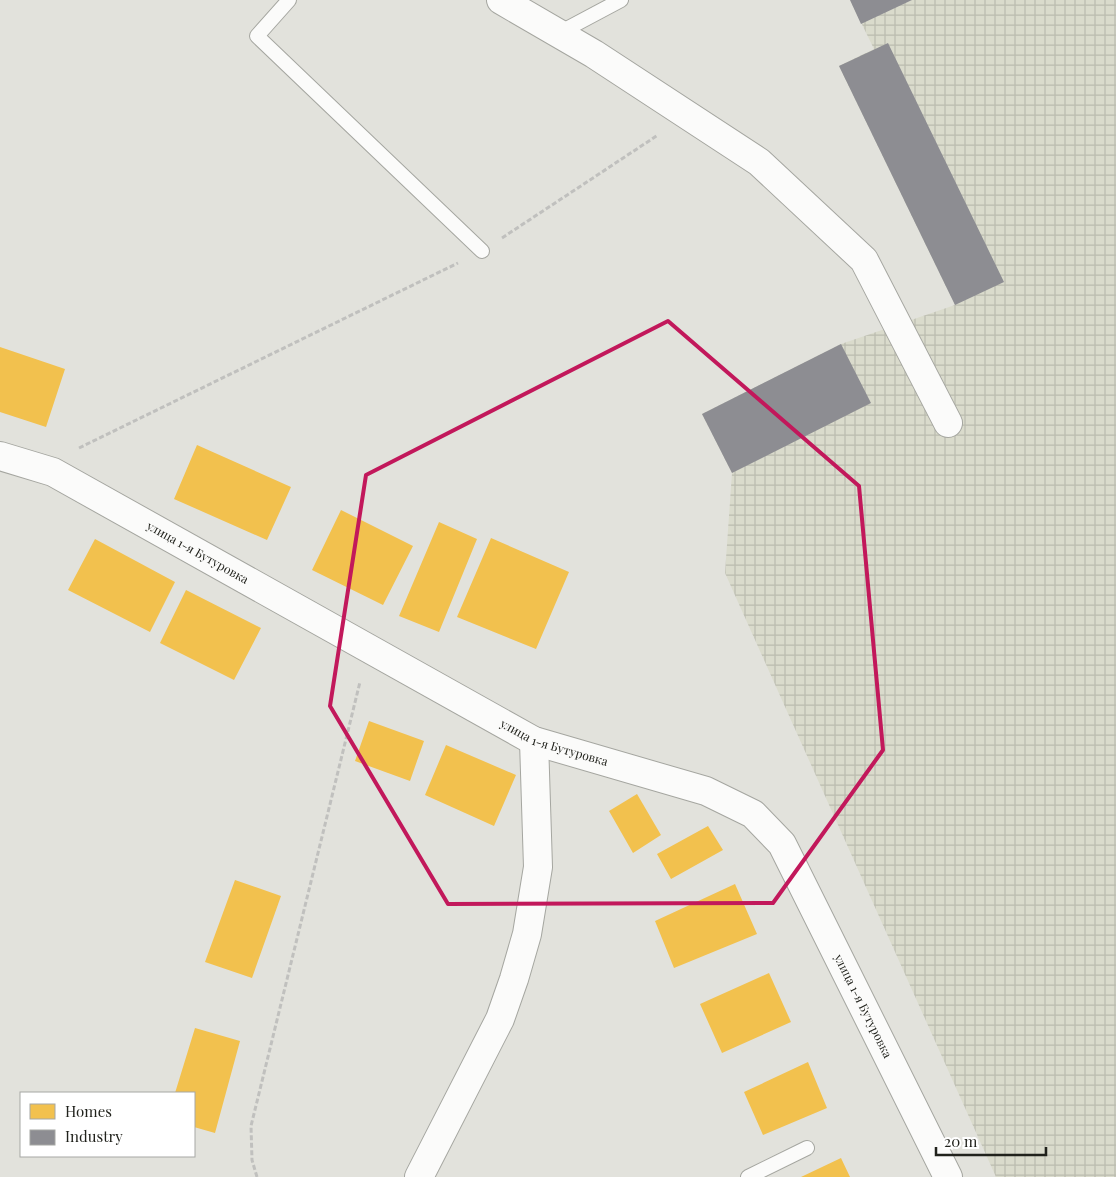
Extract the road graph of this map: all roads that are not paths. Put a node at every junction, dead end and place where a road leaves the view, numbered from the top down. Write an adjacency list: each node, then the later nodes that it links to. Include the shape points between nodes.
1 (289, 0): 5 (lane, via 257,36)
2 (501, 0): 4 (street)
3 (621, 0): 4 (lane)
4 (560, 33): 6 (street, via 759,162 864,260)
5 (482, 251)
6 (948, 423)
7 (0, 456): 8 (street, улица 1-я Бутуровка, via 53,472)
8 (534, 741): 10 (street, via 538,867 527,934 500,1019); 12 (street, улица 1-я Бутуровка, via 706,791 753,814 782,844)
9 (807, 1148): 11 (lane)
10 (419, 1177)
11 (748, 1177)
12 (948, 1177)

